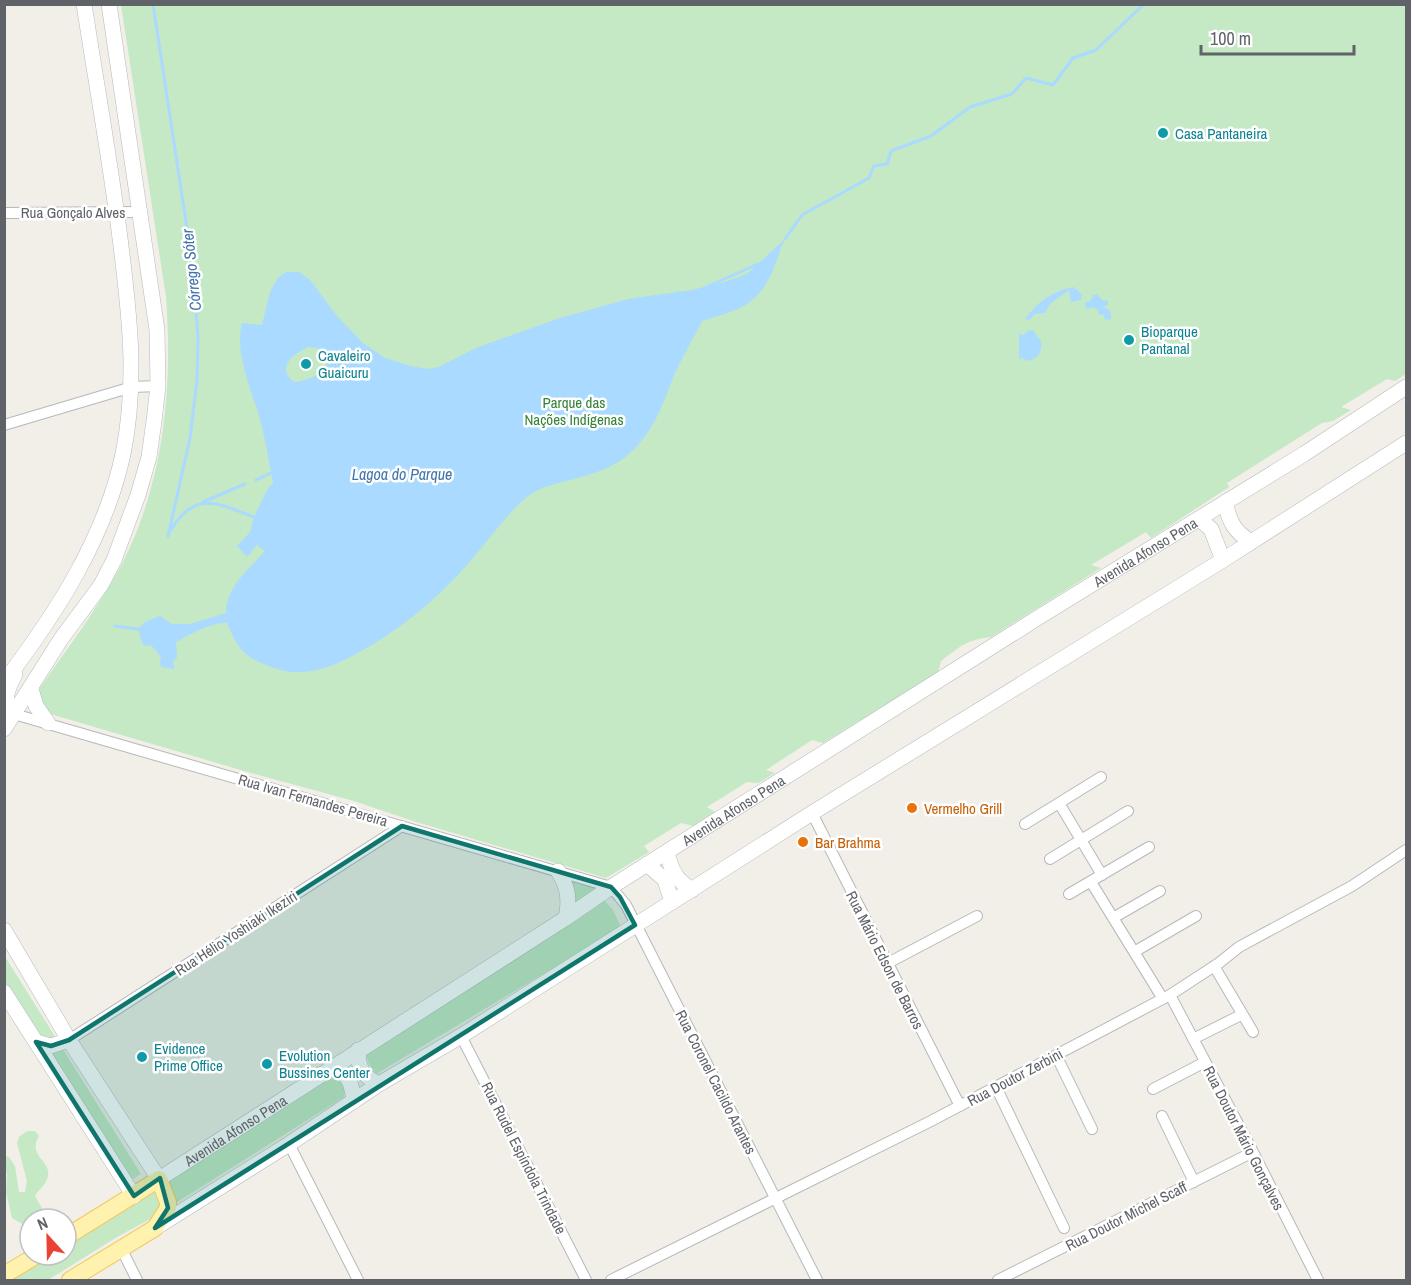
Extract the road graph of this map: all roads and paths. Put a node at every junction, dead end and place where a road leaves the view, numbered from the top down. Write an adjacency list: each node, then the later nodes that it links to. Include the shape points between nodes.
1 (84, 4): 3 (main road)
2 (110, 4): 4 (main road)
3 (116, 212): 4 (street, Rua Gonçalo Alves); 5 (street, Rua Gonçalo Alves); 7 (main road, via 129,307)
4 (141, 212): 6 (main road, via 157,330)
5 (4, 213)
6 (158, 386): 7 (street); 16 (main road, via 149,457 127,528 101,585)
7 (132, 387): 9 (street); 15 (main road, via 129,420 112,492 81,566)
8 (1407, 387): 11 (main road, Avenida Afonso Pena)
9 (4, 425)
10 (1407, 443): 13 (main road)
11 (1226, 502): 12 (main road, Avenida Afonso Pena); 13 (main road, via 1232,525)
12 (1199, 519): 14 (main road, via 1211,529); 32 (main road, Avenida Afonso Pena)
13 (1251, 542): 14 (main road)
14 (1223, 560): 26 (main road)
15 (58, 606): 16 (main road); 17 (main road)
16 (61, 639): 19 (main road)
17 (23, 657): 18 (main road); 20 (main road, via 6,699)
18 (4, 682)
19 (30, 690): 20 (main road); 21 (main road)
20 (15, 714): 21 (street, Rua Ivan Fernandes Pereira); 22 (main road)
21 (48, 723): 28 (street, Rua Ivan Fernandes Pereira)
22 (4, 729)
23 (1101, 777): 24 (street)
24 (1059, 803): 27 (street); 29 (street)
25 (1128, 811): 29 (street)
26 (812, 813): 39 (main road); 50 (street, Rua Mário Edson de Barros)
27 (1025, 824)
28 (402, 826): 35 (street, Rua Ivan Fernandes Pereira); 58 (street, Rua Hélio Yoshiaki Ikeziri)
29 (1080, 839): 33 (street); 36 (street)
30 (1149, 847): 36 (street)
31 (1407, 850): 51 (street, Rua Doutor Zerbini, via 1352,886 1239,946)
32 (667, 852): 34 (main road, Avenida Afonso Pena); 39 (main road, via 674,875)
33 (1050, 858)
34 (647, 864): 38 (main road, Avenida Afonso Pena); 42 (main road, via 665,880)
35 (558, 871): 38 (street, Rua Ivan Fernandes Pereira); 45 (main road, via 568,893)
36 (1102, 875): 37 (street)
37 (1091, 882): 41 (street); 46 (street, Rua Doutor Mário Gonçalves)
38 (611, 887): 45 (main road, Avenida Afonso Pena); 47 (street, Rua Coronel Cacildo Arantes)
39 (692, 890): 42 (main road)
40 (1160, 891): 46 (street)
41 (1069, 894)
42 (672, 902): 47 (main road)
43 (977, 916): 50 (street)
44 (1196, 916): 49 (street)
45 (566, 918): 60 (main road, Avenida Afonso Pena)
46 (1113, 918): 49 (street, Rua Doutor Mário Gonçalves)
47 (635, 925): 56 (main road); 76 (street, Rua Coronel Cacildo Arantes)
48 (4, 930): 58 (main road)
49 (1134, 952): 53 (street, Rua Doutor Mário Gonçalves)
50 (886, 964): 68 (street, Rua Mário Edson de Barros)
51 (1214, 966): 53 (street, Rua Doutor Zerbini); 54 (street)
52 (4, 992): 59 (main road)
53 (1166, 997): 57 (street, Rua Doutor Mário Gonçalves); 61 (street, Rua Doutor Zerbini)
54 (1241, 1015): 55 (street); 57 (street)
55 (1253, 1032)
56 (461, 1036): 64 (main road); 86 (street, Rua Rudel Espíndola Trindade)
57 (1193, 1039): 62 (street, Rua Doutor Mário Gonçalves)
58 (69, 1040): 59 (main road, via 51,1046); 73 (main road)
59 (36, 1042): 75 (main road)
60 (358, 1050): 63 (main road, Avenida Afonso Pena); 64 (main road, via 358,1066)
61 (1056, 1055): 65 (street, Rua Doutor Zerbini); 70 (street)
62 (1205, 1062): 66 (street); 72 (street, Rua Doutor Mário Gonçalves)
63 (334, 1066): 67 (main road, via 348,1077); 73 (main road, Avenida Afonso Pena)
64 (379, 1084): 67 (main road)
65 (996, 1087): 68 (street, Rua Doutor Zerbini); 78 (street)
66 (1153, 1089)
67 (354, 1101): 71 (main road)
68 (960, 1106): 76 (street, Rua Doutor Zerbini)
69 (1162, 1116): 74 (street)
70 (1092, 1130)
71 (289, 1144): 77 (main road); 85 (street)
72 (1253, 1152): 74 (street, Rua Doutor Michel Scaff); 90 (street, Rua Doutor Mário Gonçalves)
73 (159, 1179): 75 (main road, Avenida Afonso Pena); 77 (main road, via 168,1209)
74 (1194, 1182): 89 (street, Rua Doutor Michel Scaff)
75 (134, 1196): 79 (main road, Avenida Afonso Pena)
76 (776, 1199): 87 (street, Rua Doutor Zerbini); 88 (street, Rua Coronel Cacildo Arantes)
77 (155, 1228): 80 (main road)
78 (1064, 1228)
79 (78, 1230)
80 (121, 1248): 83 (main road); 84 (street)
81 (18, 1267): 82 (main road)
82 (4, 1275)
83 (70, 1281)
84 (137, 1281)
85 (358, 1281)
86 (586, 1281)
87 (611, 1281)
88 (817, 1281)
89 (998, 1281)
90 (1318, 1281)

